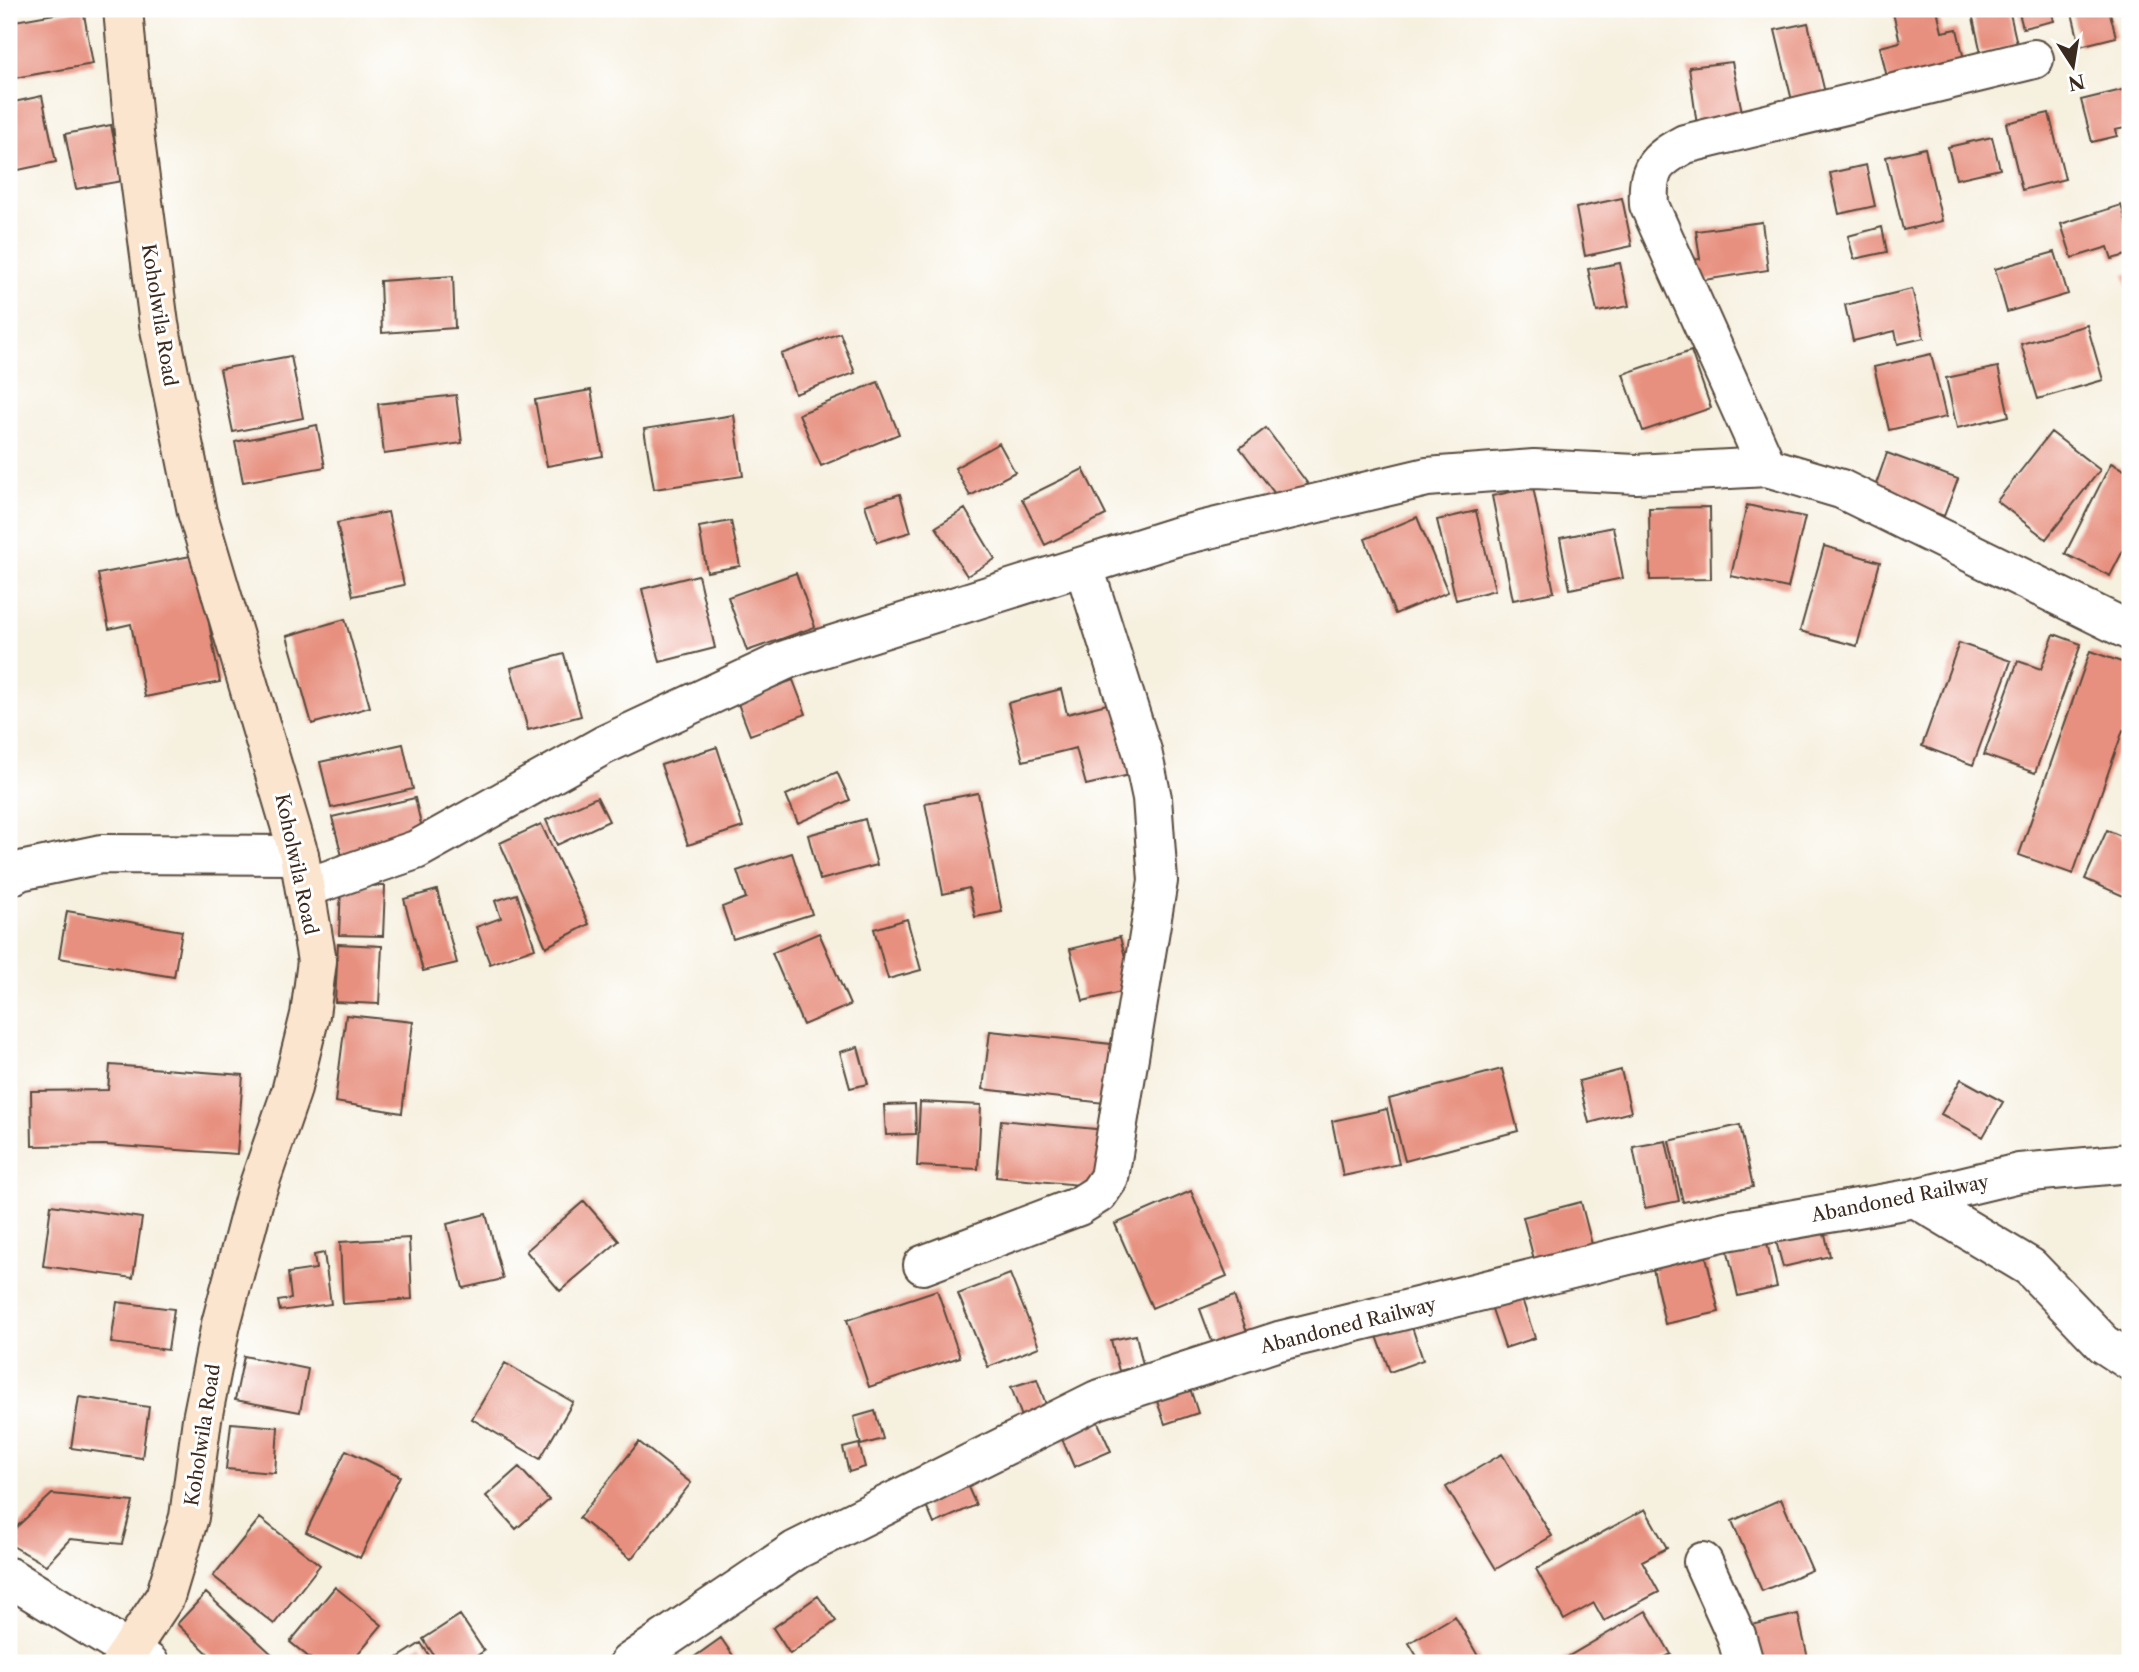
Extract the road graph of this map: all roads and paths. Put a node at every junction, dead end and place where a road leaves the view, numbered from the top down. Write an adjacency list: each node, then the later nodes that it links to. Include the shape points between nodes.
1 (123, 9): 6 (street, Koholwila Road, via 159,324 197,512)
2 (2034, 59): 3 (street, via 1685,144 1660,158 1648,180 1649,205)
3 (1766, 467): 4 (street, via 1636,474 1534,468 1427,477 1175,537); 5 (street, via 1841,489)
4 (1084, 567): 6 (street, via 788,659 604,745 416,850); 10 (street, via 1142,751 1152,798 1157,881 1109,1178 1098,1194 1079,1206)
5 (2130, 631)
6 (302, 871): 7 (street, via 101,854); 14 (street, Koholwila Road, via 317,961 310,1014 221,1324 189,1517 165,1597)
7 (9, 877)
8 (2130, 1163): 9 (street, Abandoned Railway, via 2019,1173)
9 (1915, 1198): 11 (street, via 2030,1267 2104,1344); 15 (street, Abandoned Railway, via 1726,1231 1279,1340 1097,1400 796,1550)
10 (923, 1265)
11 (2130, 1361)
12 (1703, 1562): 16 (street)
13 (9, 1577): 14 (street)
14 (133, 1659)
15 (629, 1663)
16 (1744, 1663)

